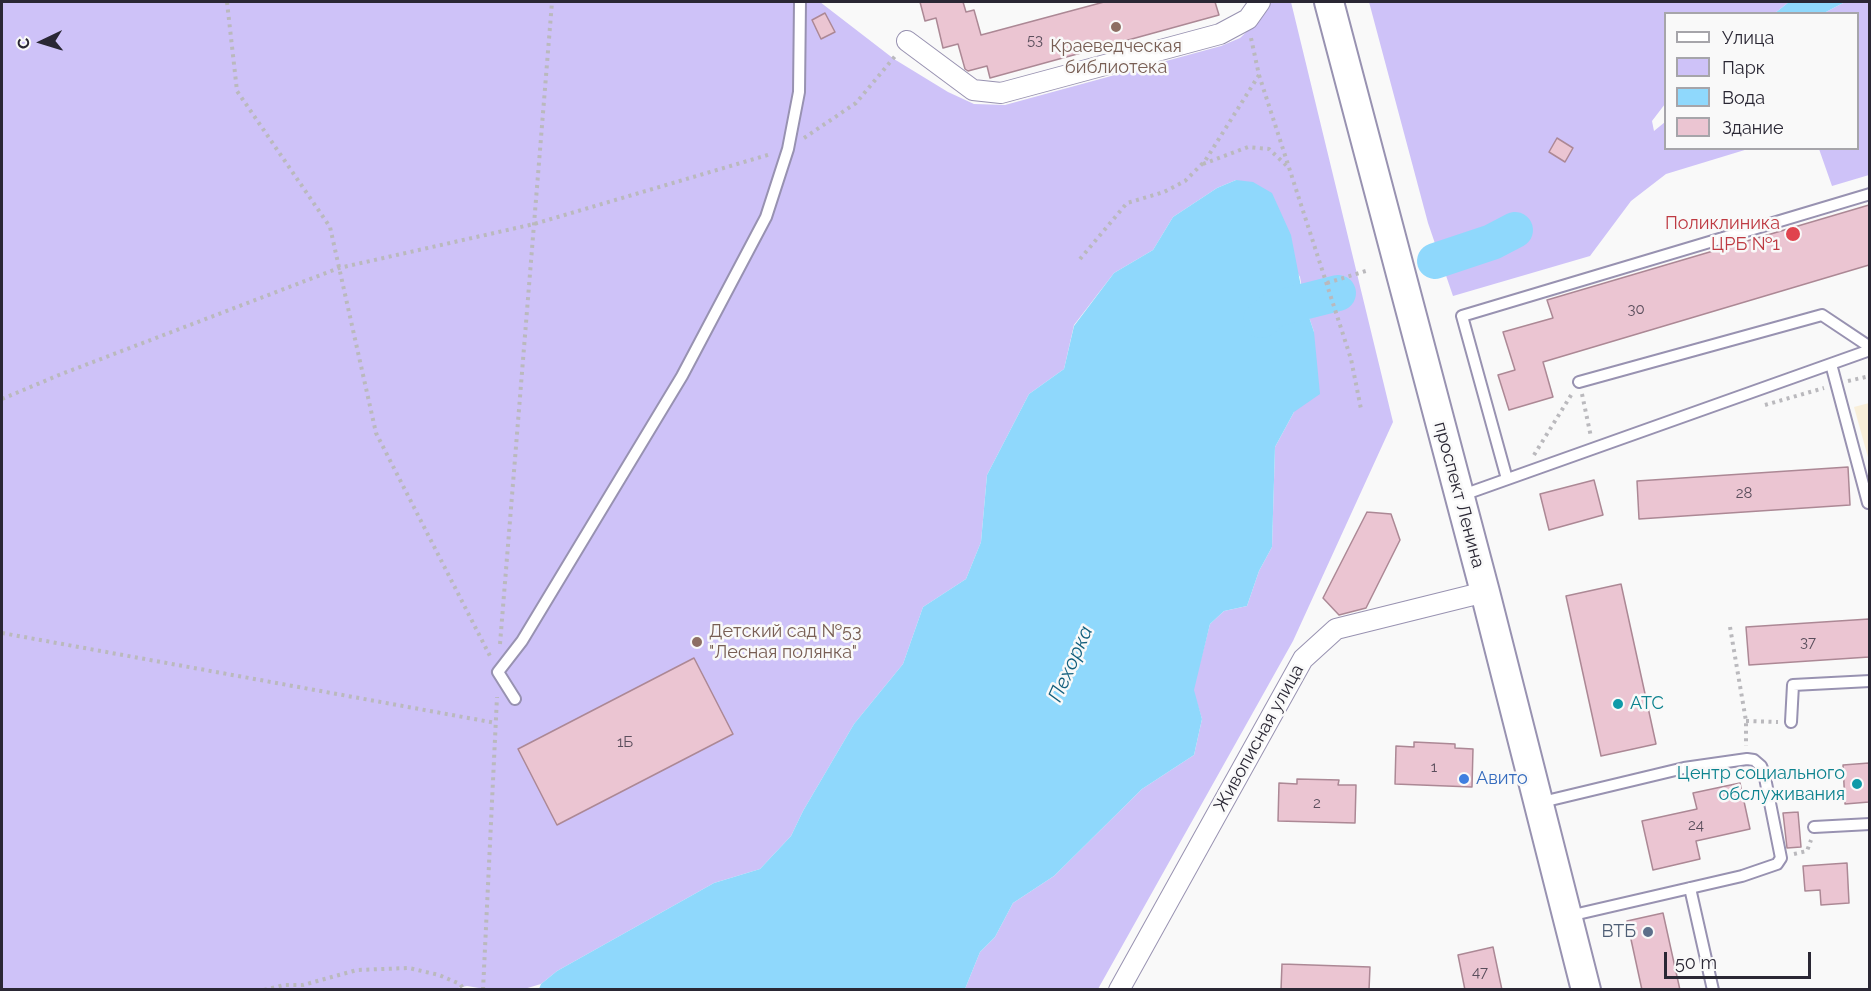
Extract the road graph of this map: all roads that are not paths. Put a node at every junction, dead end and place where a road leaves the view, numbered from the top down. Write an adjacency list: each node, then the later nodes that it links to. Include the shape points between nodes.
1 (800, 2): 14 (lane, via 799,92 788,149 766,217 682,376 528,632 498,672)
2 (1260, 2): 4 (street, via 1248,19 1220,34 1001,93 973,90)
3 (1329, 2): 10 (main road, проспект Ленина)
4 (907, 41)
5 (1869, 194): 9 (lane, via 1462,316)
6 (1869, 349): 7 (lane); 8 (lane, via 1822,315)
7 (1831, 364): 9 (lane); 11 (lane)
8 (1579, 382)
9 (1507, 479): 10 (lane)
10 (1459, 496): 12 (main road, проспект Ленина)
11 (1869, 502)
12 (1485, 592): 16 (main road, проспект Ленина); 21 (street, Живописная улица, via 1336,629 1303,659)
13 (1869, 681): 15 (lane, via 1793,686)
14 (515, 699)
15 (1791, 722)
16 (1538, 803): 19 (lane, via 1684,768 1754,760 1764,773 1781,858 1777,864 1742,876); 20 (main road, проспект Ленина)
17 (1869, 824): 18 (lane)
18 (1814, 827)
19 (1690, 888): 20 (lane); 23 (lane)
20 (1568, 916): 22 (main road, проспект Ленина)
21 (1119, 990)
22 (1586, 990)
23 (1713, 990)

